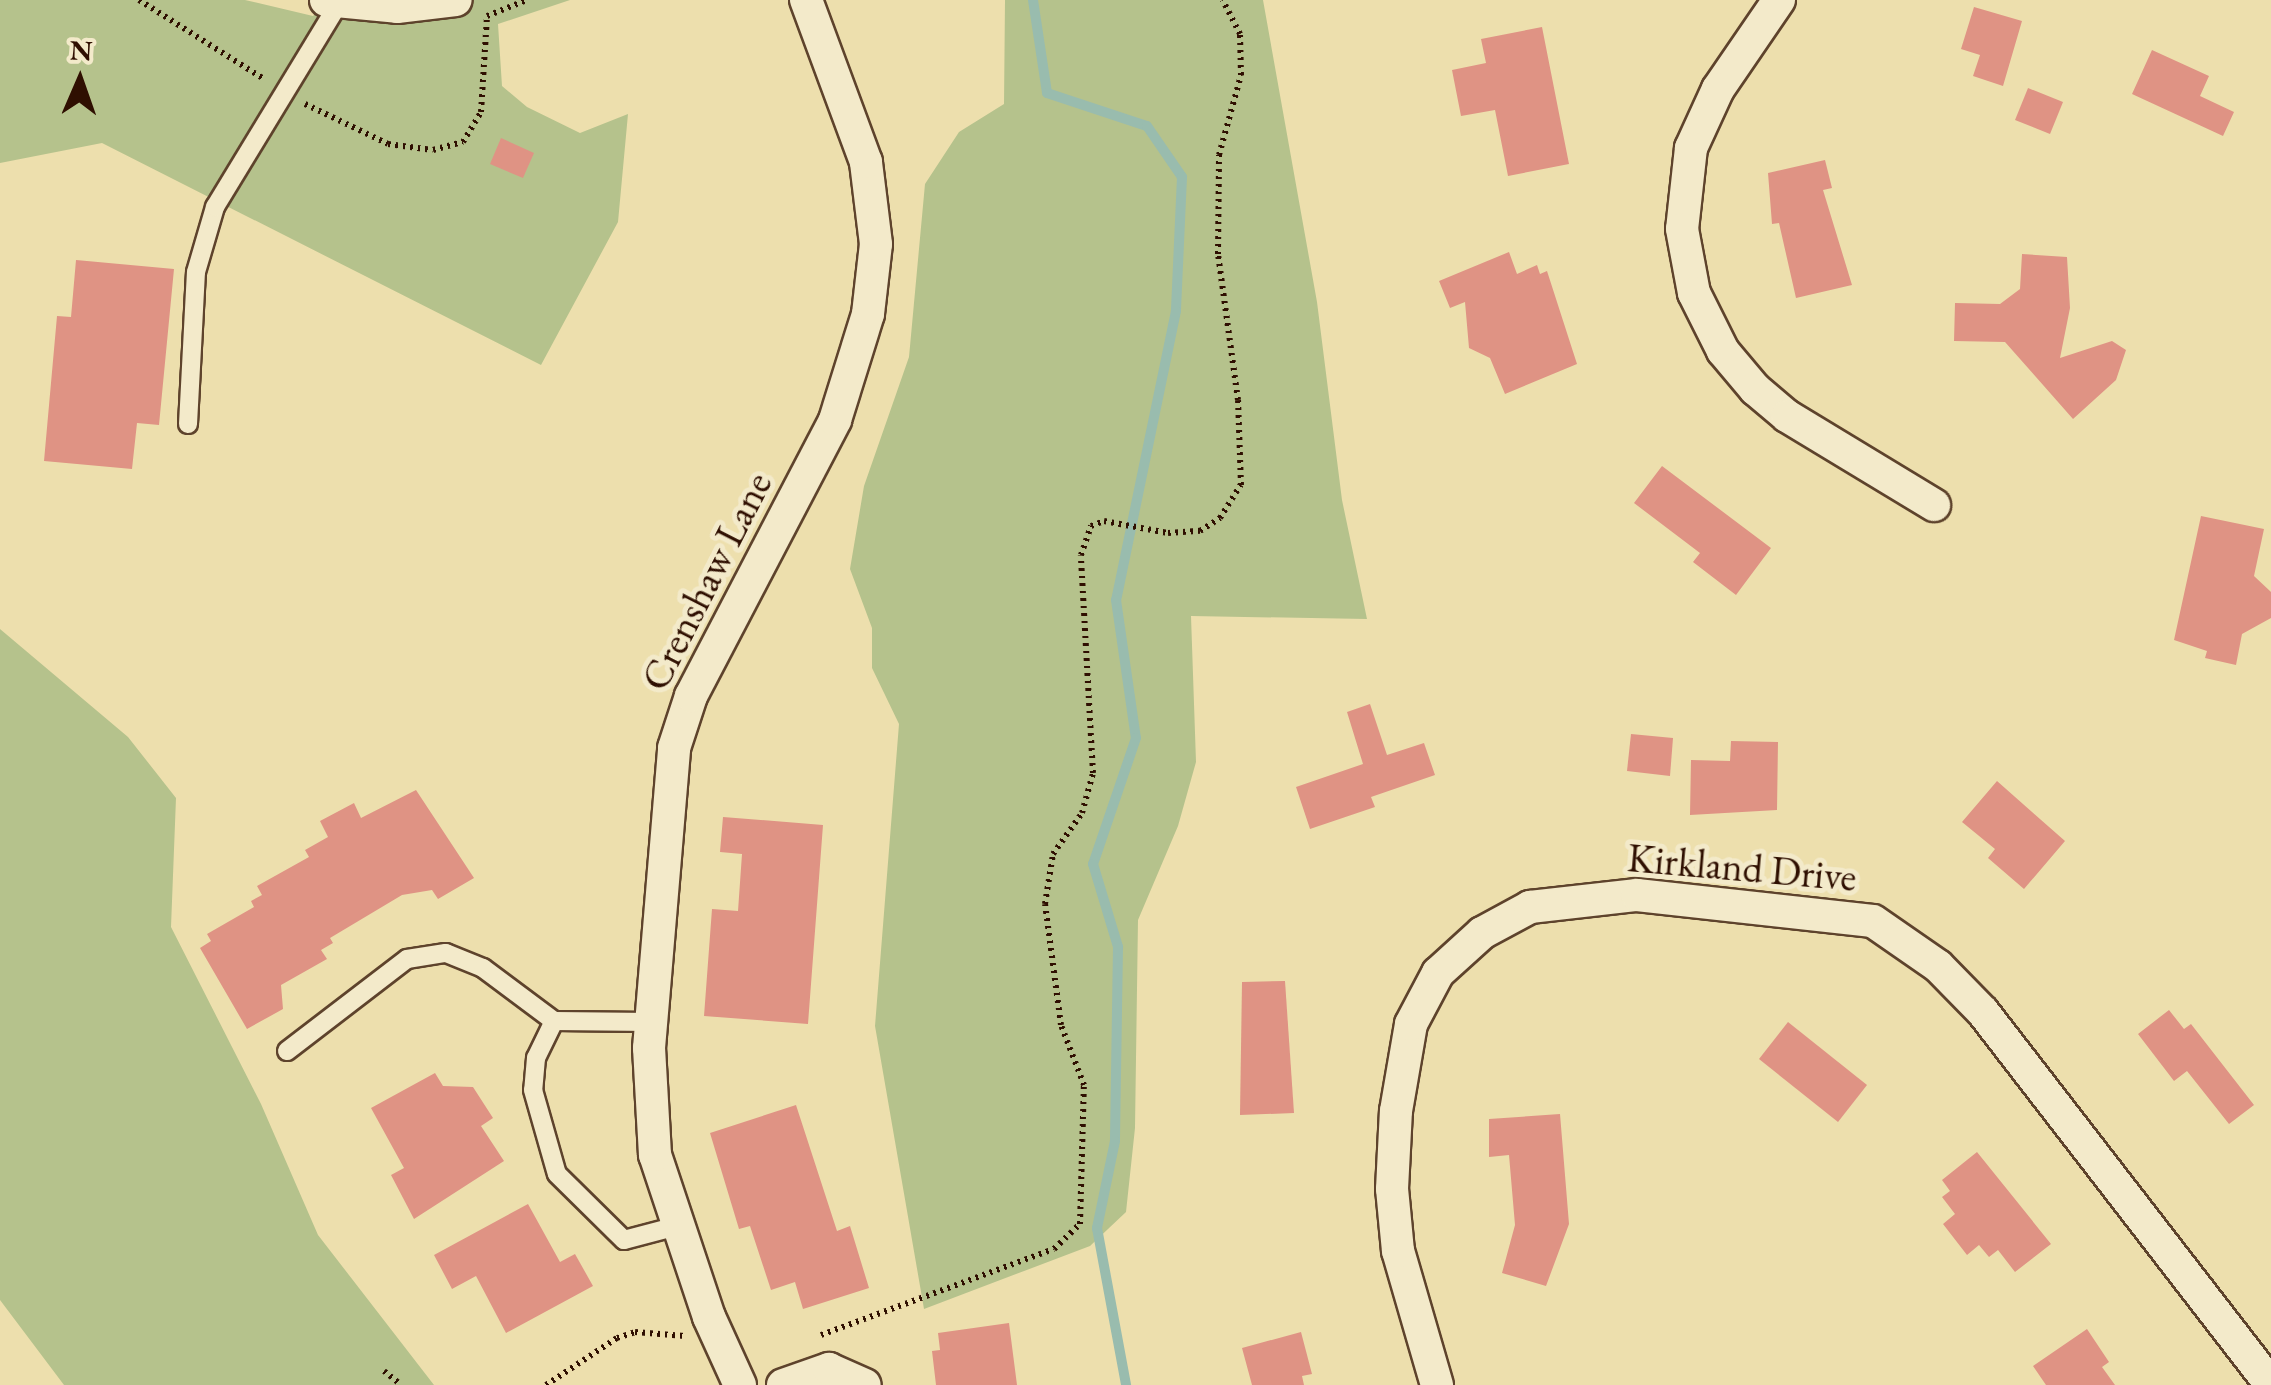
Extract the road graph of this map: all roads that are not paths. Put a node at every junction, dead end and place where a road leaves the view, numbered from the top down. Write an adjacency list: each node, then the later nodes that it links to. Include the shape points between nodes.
1 (456, 0): 4 (street, via 397,7)
2 (806, 0): 8 (street, Crenshaw Lane, via 866,162 876,244 868,314 835,420 691,696 674,748)
3 (1779, 0): 6 (street, via 1718,89 1691,148 1682,229 1694,293 1723,351 1755,388 1787,416)
4 (333, 2): 5 (lane, via 215,207 196,272)
5 (188, 424)
6 (1934, 505)
7 (554, 1020): 8 (lane); 9 (lane, via 483,968 446,953 407,959); 10 (lane, via 536,1058 533,1090 558,1174 624,1240)
8 (651, 1022): 10 (street, Crenshaw Lane, via 650,1119)
9 (287, 1052)
10 (678, 1226): 12 (street, Crenshaw Lane)
11 (2271, 1384): 15 (street, Kirkland Drive, via 1984,1012 1938,966 1873,921 1636,894 1530,907 1482,933 1438,973 1411,1024 1396,1110 1392,1189 1398,1251)
12 (740, 1385)
13 (782, 1385): 14 (street, via 829,1369)
14 (865, 1385)
15 (1438, 1385)

